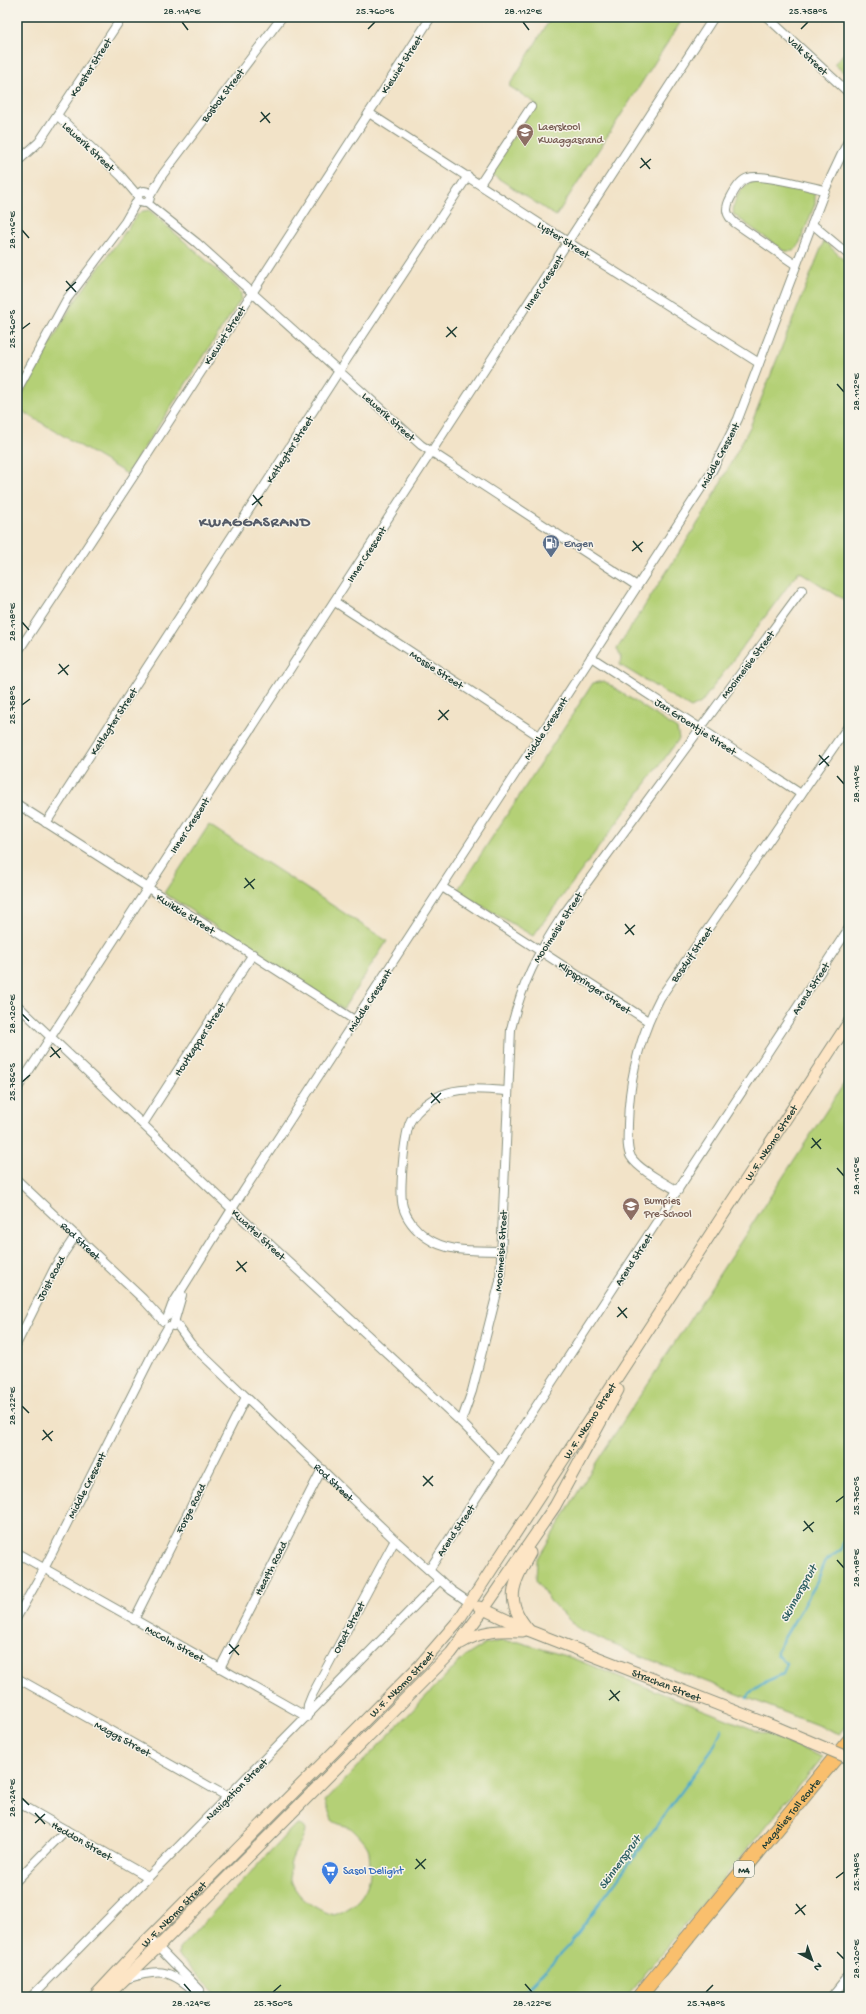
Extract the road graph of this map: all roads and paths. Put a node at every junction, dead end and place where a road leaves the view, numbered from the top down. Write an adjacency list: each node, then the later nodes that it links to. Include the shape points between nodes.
1 (122, 17): 9 (street, Koester Street)
2 (282, 17): 15 (street, Bosbok Street)
3 (431, 17): 8 (street, Kiewiet Street)
4 (714, 17): 17 (street, Inner Crescent)
5 (767, 17): 6 (street, Valk Street)
6 (849, 93)
7 (531, 107): 13 (street)
8 (370, 113): 12 (street, Lyster Street); 20 (street, Kiewiet Street)
9 (58, 116): 11 (street, Koester Street, via 39,142); 15 (street, Lewerik Street)
10 (849, 140): 14 (street, Middle Crescent)
11 (17, 162)
12 (468, 176): 13 (street, Lyster Street); 22 (street, Katlagter Street)
13 (480, 184): 17 (street, Lyster Street)
14 (825, 190): 16 (street, Middle Crescent); 19 (street, via 759,176 748,178 735,189 727,206 727,214 735,223)
15 (144, 197): 20 (street, Lewerik Street); 23 (street, Bosbok Street, via 67,300)
16 (812, 224): 18 (street); 19 (street, Middle Crescent)
17 (568, 242): 21 (street, Lyster Street); 24 (street, Inner Crescent)
18 (849, 255)
19 (796, 265): 21 (street, Middle Crescent)
20 (252, 292): 22 (street, Lewerik Street); 28 (street, Kiewiet Street)
21 (759, 363): 25 (street, Middle Crescent, via 725,447)
22 (339, 371): 24 (street, Lewerik Street); 35 (street, Katlagter Street)
23 (17, 390)
24 (432, 453): 25 (street, Lewerik Street); 27 (street, Inner Crescent)
25 (637, 586): 29 (street, Middle Crescent)
26 (802, 590): 31 (street, Mooimeisie Street)
27 (335, 602): 32 (street, Mossie Street); 37 (street, Inner Crescent)
28 (17, 653)
29 (591, 657): 31 (street, Jan Groentjie Street); 32 (street, Middle Crescent)
30 (849, 725): 33 (street, Bosduif Street)
31 (699, 728): 33 (street, Jan Groentjie Street); 39 (street, Mooimeisie Street)
32 (539, 736): 36 (street, Middle Crescent)
33 (801, 794): 43 (street, Bosduif Street, via 660,998)
34 (17, 804): 35 (street, Kwikkie Street)
35 (46, 823): 37 (street, Kwikkie Street)
36 (442, 887): 39 (street, Klipspringer Street); 42 (street, Middle Crescent)
37 (148, 889): 40 (street, Kwikkie Street); 45 (street, Inner Crescent)
38 (849, 928): 50 (street, Arend Street)
39 (540, 950): 43 (street, Klipspringer Street); 47 (street, Mooimeisie Street, via 521,993 511,1029)
40 (253, 954): 42 (street, Kwikkie Street); 48 (street, Houtkapper Street)
41 (17, 1005): 45 (street, Kwartel Street)
42 (356, 1021): 51 (street, Middle Crescent)
43 (648, 1022): 50 (street, Bosduif Street, via 634,1065 628,1098 628,1148 638,1165)
44 (849, 1022): 55 (main road, W.F. Nkomo Street)
45 (51, 1037): 46 (street, Inner Crescent); 48 (street, Kwartel Street)
46 (17, 1089)
47 (508, 1091): 53 (street, Mooimeisie Street); 53 (street, via 452,1091 430,1101 420,1110 412,1120 407,1133 401,1195 403,1207 412,1223 422,1234 438,1244 453,1249)
48 (143, 1124): 51 (street, Kwartel Street)
49 (17, 1180): 52 (street, Rod Street)
50 (678, 1191): 59 (street, Arend Street)
51 (232, 1209): 54 (street, Middle Crescent, via 184,1287); 58 (street, Kwartel Street)
52 (76, 1235): 54 (street, Rod Street); 56 (street, Joist Road, via 56,1265)
53 (501, 1251): 58 (street, Mooimeisie Street, via 497,1296 472,1391)
54 (169, 1322): 57 (street, Rod Street); 64 (street, Middle Crescent)
55 (653, 1324): 61 (main road, W.F. Nkomo Street); 67 (main road, W.F. Nkomo Street)
56 (17, 1343)
57 (246, 1397): 60 (street, Rod Street); 70 (street, Forge Road)
58 (461, 1422): 59 (street, Kwartel Street)
59 (500, 1462): 65 (street, Arend Street)
60 (322, 1469): 62 (street, Rod Street); 73 (street, Hearth Road)
61 (555, 1506): 68 (main road, W.F. Nkomo Street); 71 (main road, via 515,1582 513,1591 517,1614)
62 (395, 1540): 65 (street, Rod Street); 75 (street, Orsat Street, via 312,1695)
63 (17, 1553): 64 (street, McColm Street)
64 (44, 1569): 69 (street, Middle Crescent); 70 (street, McColm Street)
65 (429, 1570): 66 (street, Rod Street)
66 (440, 1580): 67 (street, Rod Street); 75 (street, Navigation Street)
67 (470, 1603): 68 (main road, Rod Street); 83 (main road, W.F. Nkomo Street, via 424,1660)
68 (484, 1609): 71 (main road, Strachan Street); 72 (main road, W.F. Nkomo Street)
69 (17, 1617)
70 (134, 1620): 73 (street, McColm Street)
71 (530, 1631): 72 (main road, via 490,1631 468,1638); 77 (main road, Strachan Street, bridge)
72 (457, 1646): 84 (main road, W.F. Nkomo Street)
73 (220, 1668): 75 (street, McColm Street)
74 (17, 1678): 78 (street, Maggs Street)
75 (307, 1717): 78 (street, Navigation Street)
76 (849, 1741): 92 (highway, Magalies Toll Route / M4)
77 (849, 1756): 93 (highway, Magalies Toll Route / M4)
78 (228, 1797): 81 (street, Navigation Street)
79 (17, 1802): 80 (street, Heddon Street)
80 (66, 1830): 81 (street, Heddon Street); 82 (street)
81 (148, 1878): 87 (street, Navigation Street)
82 (17, 1880)
83 (149, 1938): 84 (street); 88 (main road, W.F. Nkomo Street)
84 (158, 1948): 86 (main road, W.F. Nkomo Street); 91 (street)
85 (849, 1975): 94 (street)
86 (125, 1979): 89 (main road, W.F. Nkomo Street); 90 (street, via 147,1973 170,1973)
87 (31, 1997)
88 (94, 1997)
89 (106, 1997)
90 (202, 1997)
91 (207, 1997)
92 (639, 1997)
93 (651, 1997)
94 (831, 1997)

